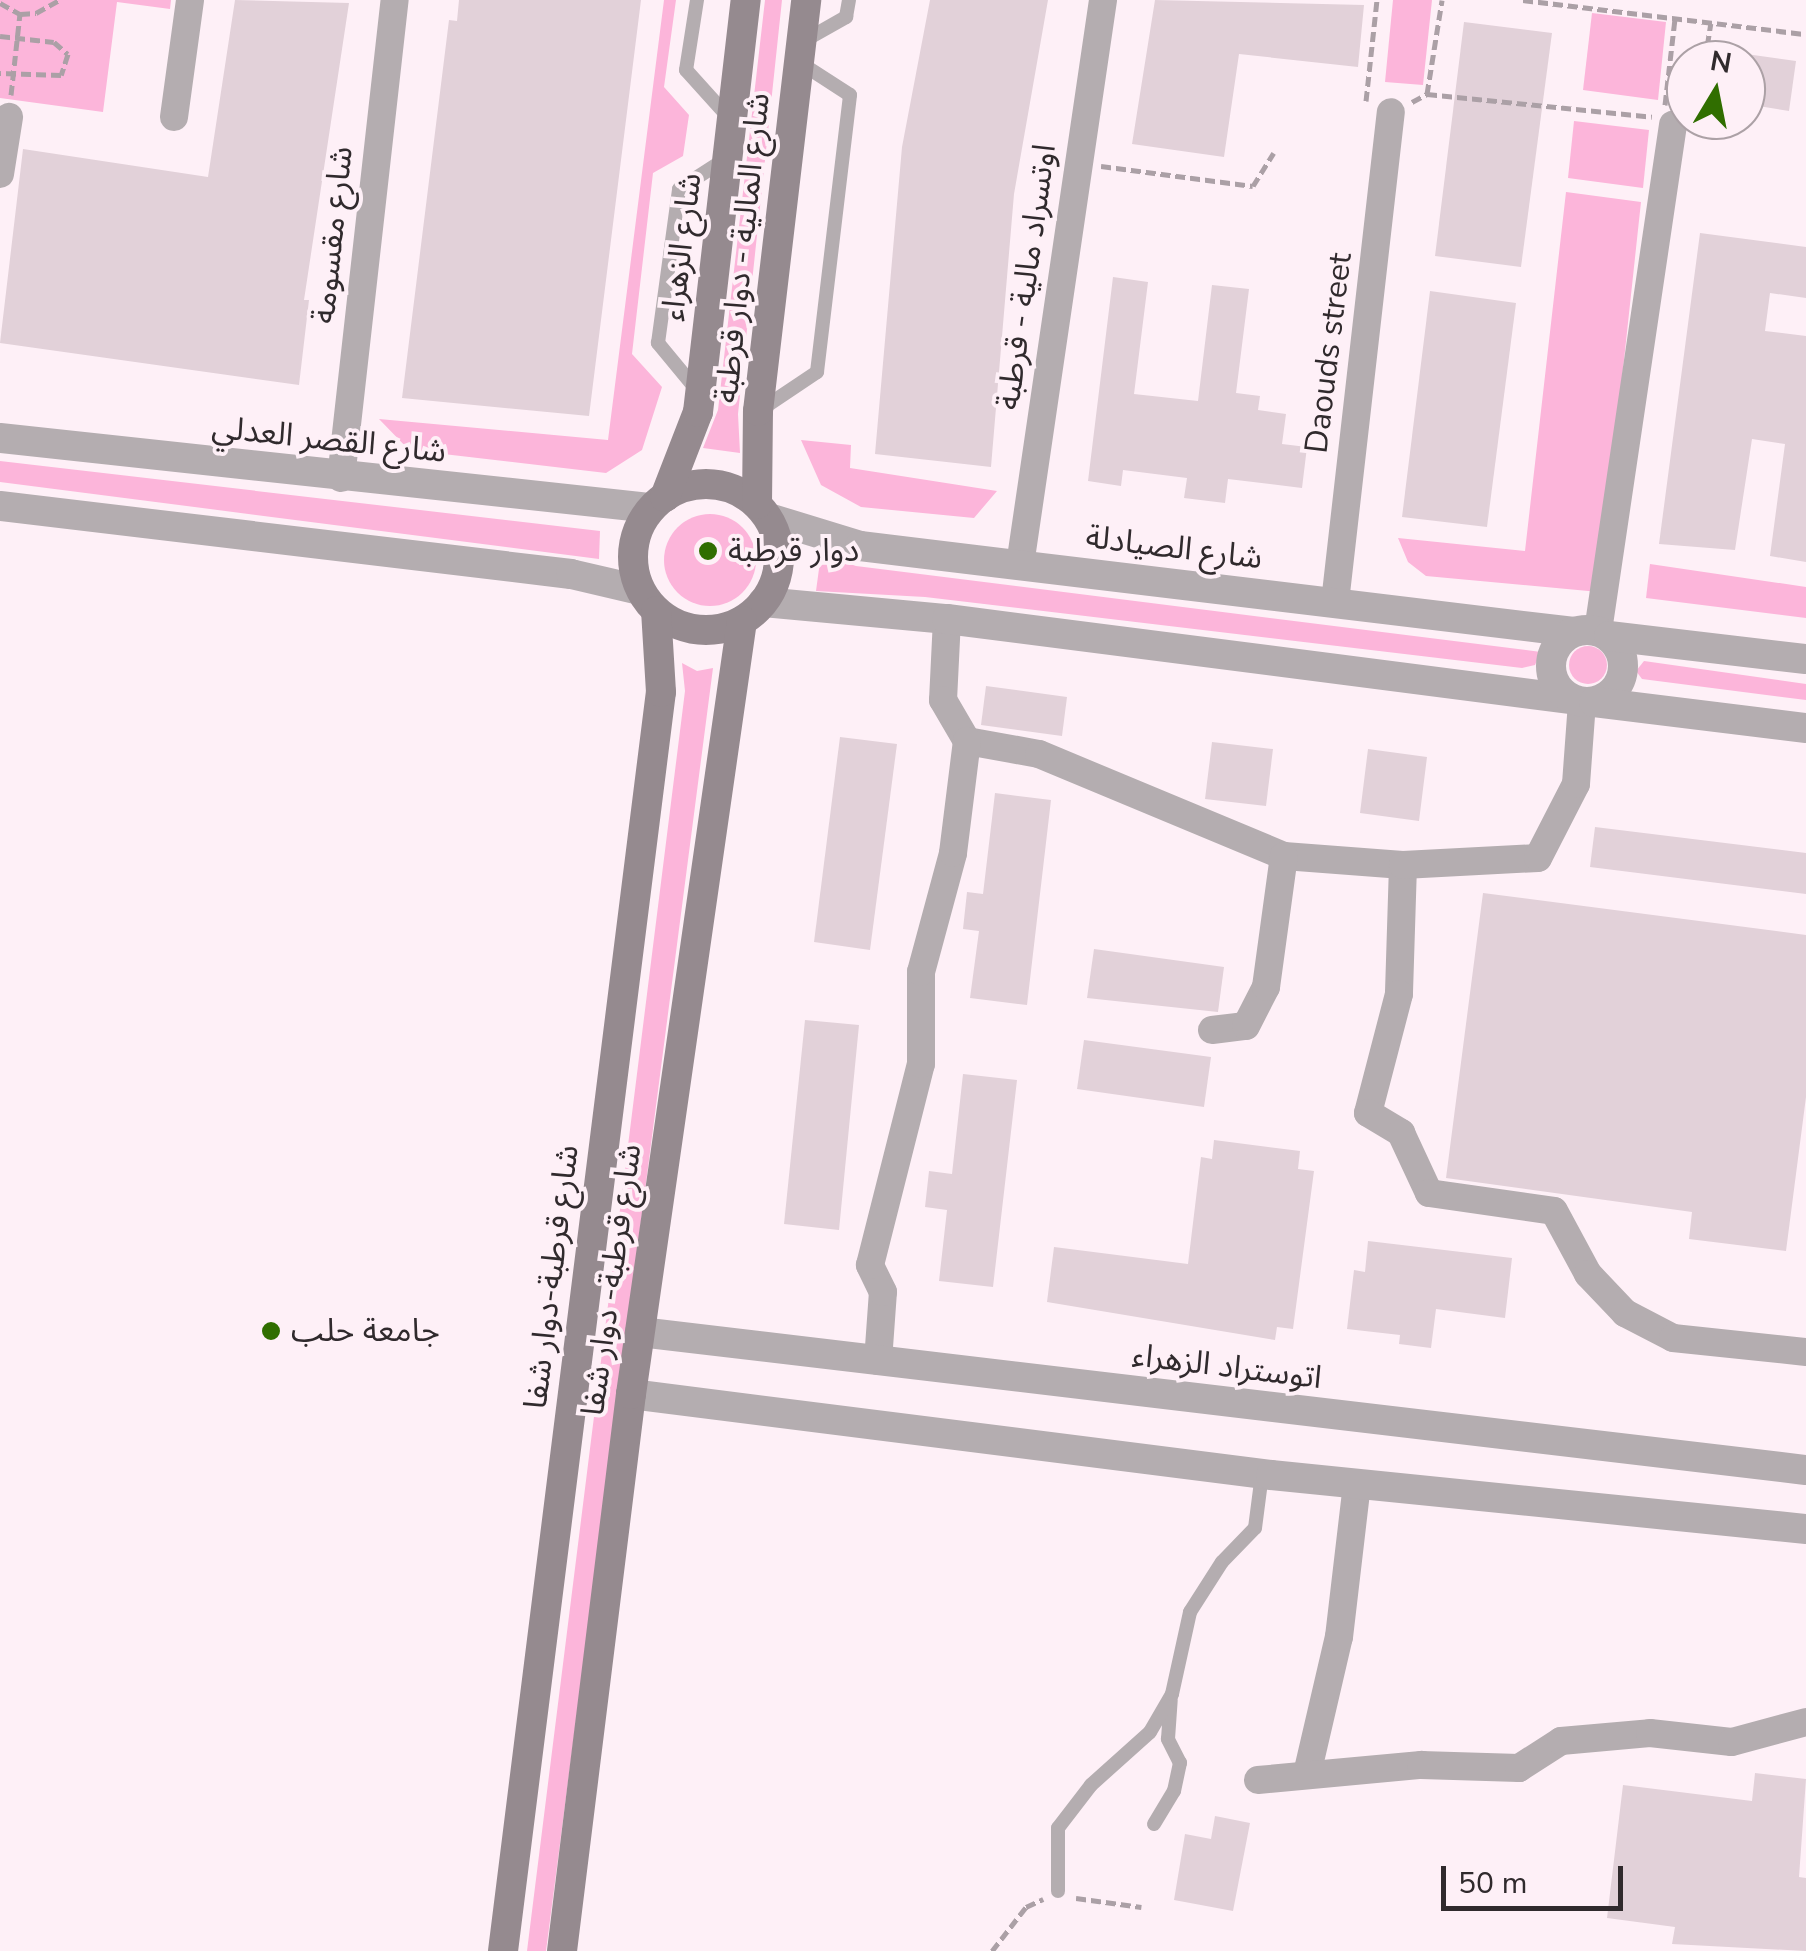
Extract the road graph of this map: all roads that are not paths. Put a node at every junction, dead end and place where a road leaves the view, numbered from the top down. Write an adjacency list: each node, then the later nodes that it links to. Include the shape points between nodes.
1 (190, 0): 11 (street)
2 (395, 0): 19 (street, شارع مقسومة)
3 (697, 0): 12 (lane, via 686,70)
4 (746, 0): 12 (main road, شارع الزهراء)
5 (806, 0): 8 (main road, شارع المالية - دوار قرطبة)
6 (848, 0): 8 (lane, via 846,16)
7 (1104, 0): 23 (street, اوتسراد مالية - قرطبة)
8 (800, 52): 17 (main road, شارع المالية - دوار قرطبة); 17 (lane, via 850,95 817,372)
9 (1378, 110): 25 (street, Daouds street)
10 (10, 117): 15 (street)
11 (174, 117)
12 (732, 121): 14 (main road, شارع الزهراء)
13 (1670, 140): 28 (street)
14 (727, 158): 16 (main road, شارع الزهراء); 16 (lane, via 679,189 658,344)
15 (0, 174)
16 (700, 393): 20 (main road, شارع الزهراء)
17 (758, 411): 22 (main road, شارع المالية - دوار قرطبة)
18 (0, 438): 19 (street, شارع القصر العدلي)
19 (341, 478): 20 (street, شارع القصر العدلي)
20 (658, 503): 22 (main road, via 712,484); 24 (main road, via 632,548)
21 (0, 506): 24 (street, via 572,574)
22 (763, 511): 23 (street, شارع الصيادلة, via 860,546); 26 (main road, via 778,546 777,576)
23 (1020, 565): 25 (street, شارع الصيادلة)
24 (648, 600): 26 (main road, via 697,630); 50 (main road, شارع قرطبة-دوار شفا, via 661,692)
25 (1336, 602): 28 (street, شارع الصيادلة)
26 (752, 611): 27 (street); 36 (main road, شارع قرطبة- دوار شفا)
27 (946, 618): 30 (street); 32 (street, via 943,700)
28 (1594, 633): 29 (street, شارع الصيادلة); 30 (street, via 1623,656 1622,680); 30 (street, via 1551,658 1554,682)
29 (1806, 659)
30 (1583, 701): 31 (street); 34 (street, via 1576,784 1538,858)
31 (1806, 728)
32 (967, 741): 33 (street, via 1039,754); 38 (street, via 953,853 921,972 922,1064 870,1265 883,1292)
33 (1284, 856): 34 (street); 35 (street, via 1266,987 1246,1026)
34 (1403, 865): 37 (street, via 1399,994 1368,1113 1401,1132 1429,1193 1554,1211 1600,1287 1625,1313 1673,1338)
35 (1212, 1030)
36 (640, 1332): 38 (street, اتوستراد الزهراء); 39 (main road, شارع قرطبة- دوار شفا)
37 (1806, 1352)
38 (878, 1361): 40 (street, اتوستراد الزهراء)
39 (631, 1394): 41 (street); 51 (main road, شارع قرطبة- دوار شفا)
40 (1806, 1470)
41 (1262, 1474): 42 (street); 44 (lane, via 1255,1528 1222,1562 1190,1612)
42 (1357, 1484): 43 (street); 46 (street, via 1340,1637)
43 (1806, 1529)
44 (1172, 1694): 48 (lane, via 1168,1739 1180,1763 1174,1791); 49 (lane, via 1150,1732 1091,1785 1058,1828)
45 (1806, 1722): 46 (street, via 1732,1742 1650,1733 1561,1741 1519,1768 1421,1765)
46 (1306, 1774): 47 (street)
47 (1258, 1780)
48 (1154, 1824)
49 (1058, 1891)
50 (503, 1951)
51 (562, 1951)

